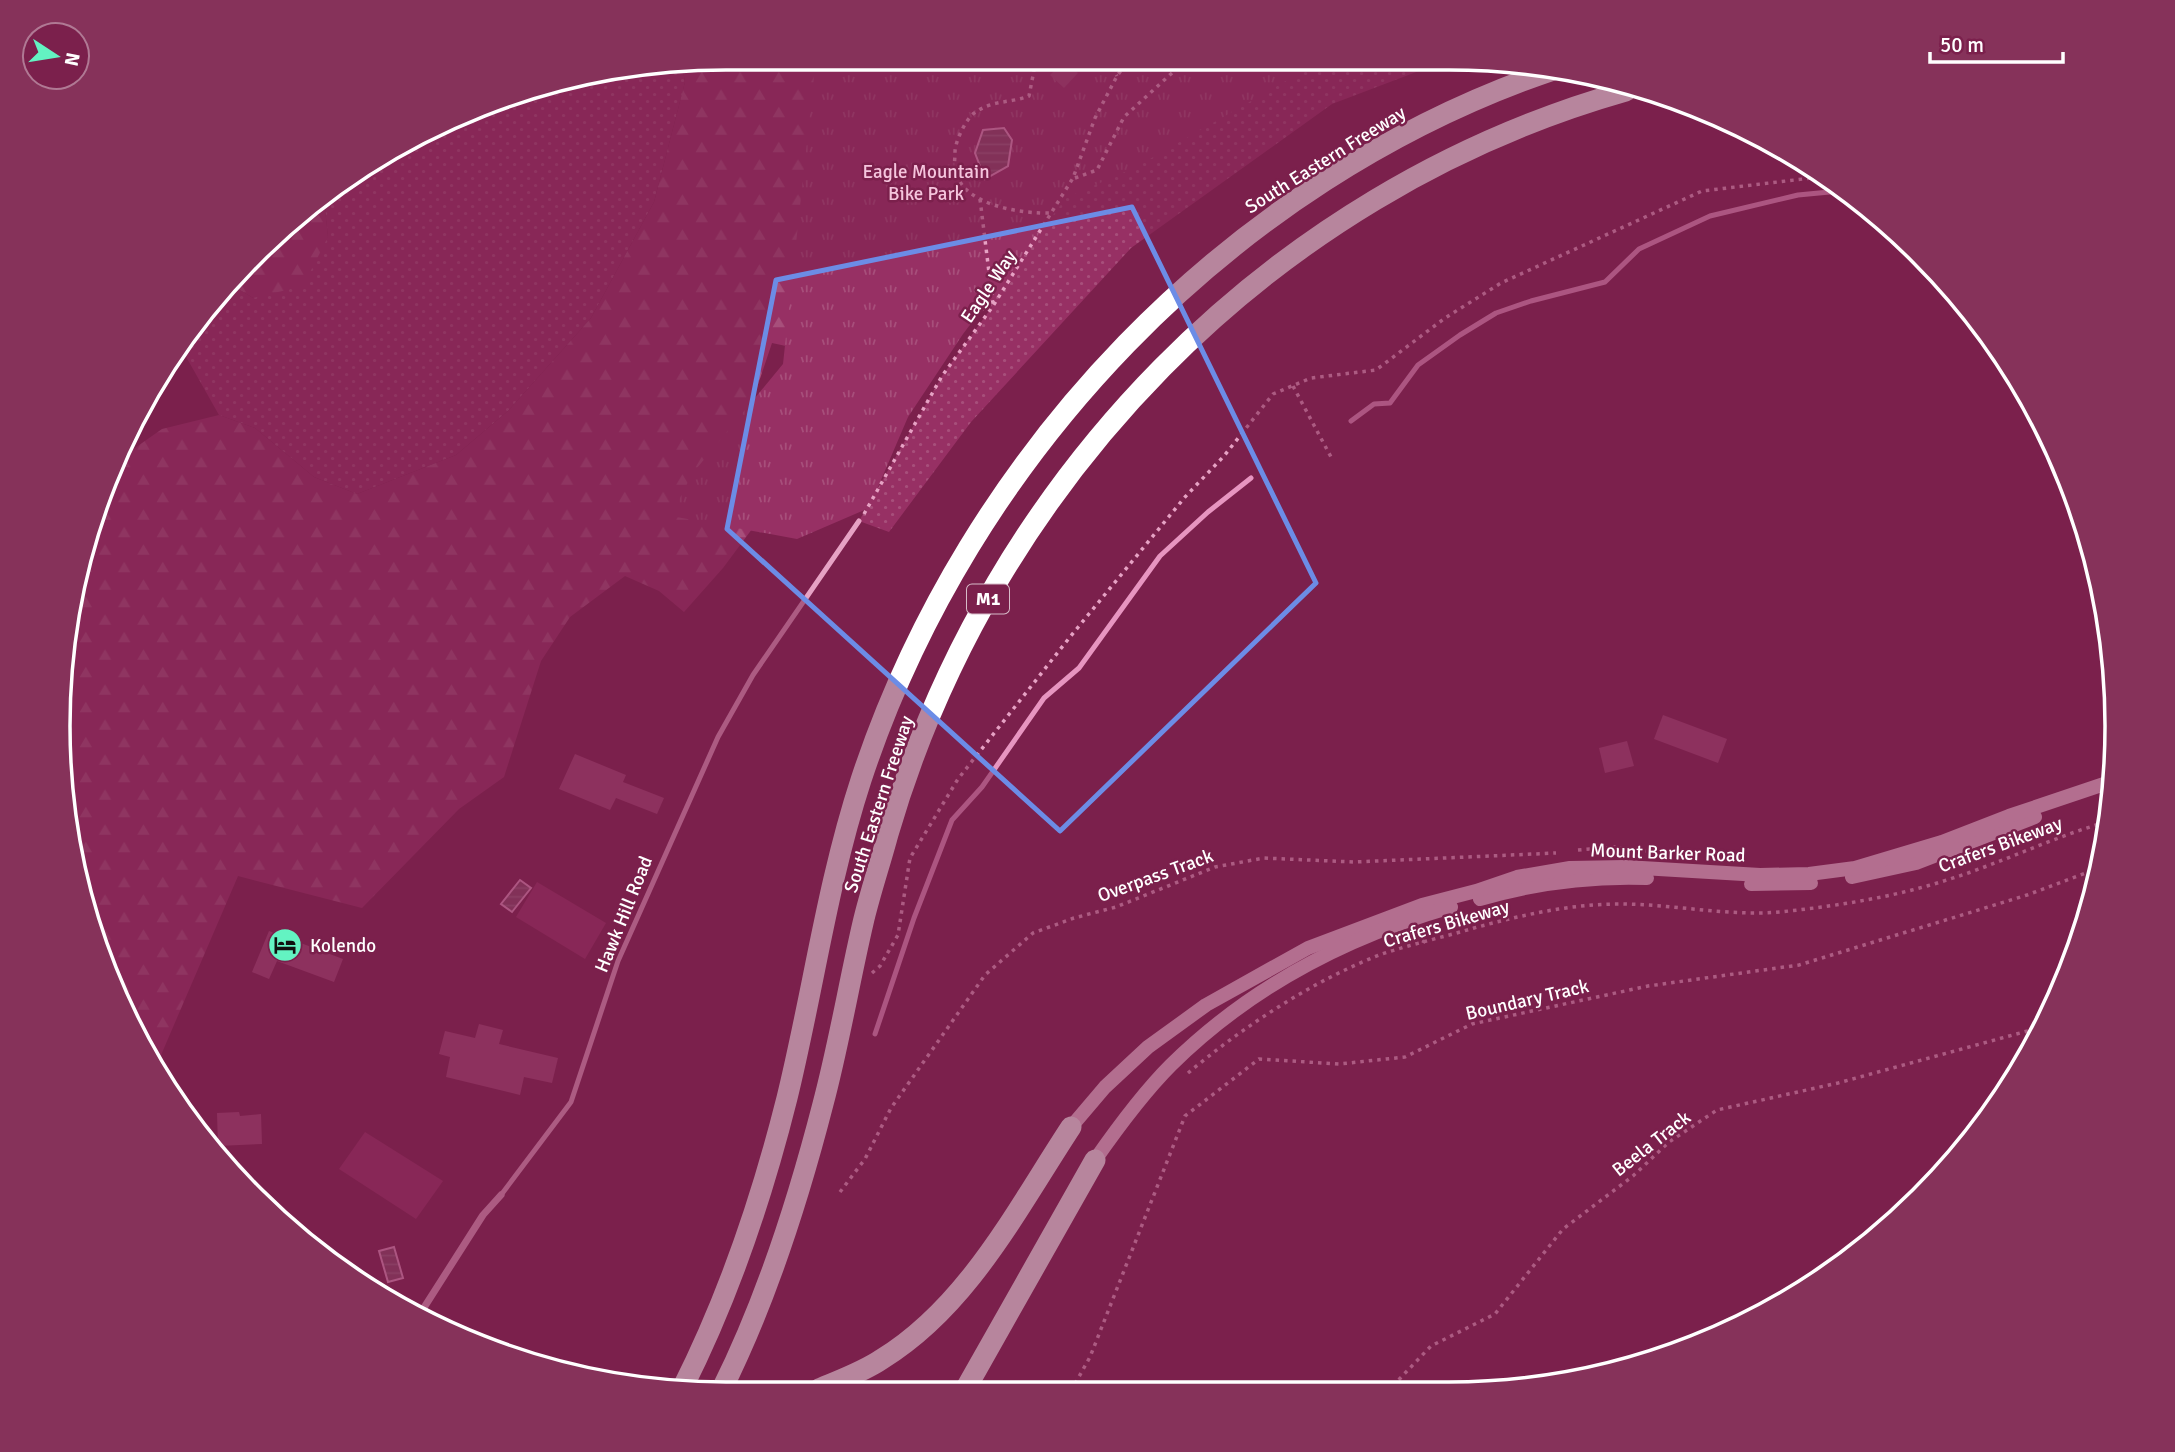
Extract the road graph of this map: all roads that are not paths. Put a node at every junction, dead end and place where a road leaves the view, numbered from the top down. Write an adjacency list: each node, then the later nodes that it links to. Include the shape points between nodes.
1 (1535, 76): 10 (highway, South Eastern Freeway / M1, via 1425,122 1313,188 1235,244 1164,306 1097,374 1036,448 981,528 933,610 860,781 764,1185 733,1273)
2 (1621, 93): 11 (highway, South Eastern Freeway / M1, via 1511,130 1418,174 1336,223 1257,281 1185,344 1119,413 1059,486 960,649 920,738 864,920 824,1103 798,1195 767,1285)
3 (859, 521): 8 (lane, Hawk Hill Road, via 753,675 718,737 618,961 571,1102)
4 (2102, 784): 6 (main road, Mount Barker Road, via 1855,868 1760,875 1625,867 1570,869 1517,877 1422,905 1308,948 1206,1005 1148,1047 1105,1087)
5 (2101, 794): 7 (main road, Mount Barker Road, via 1927,859 1865,875 1771,885 1635,877 1569,880 1507,891 1371,934 1258,994 1195,1044 1138,1102)
6 (1072, 1127): 12 (highway, via 961,1289 919,1332 882,1360)
7 (1095, 1160): 13 (highway)
8 (501, 1195): 9 (street, Hawk Hill Road, via 483,1215)
9 (424, 1308)
10 (685, 1381)
11 (725, 1382)
12 (834, 1382)
13 (970, 1382)

